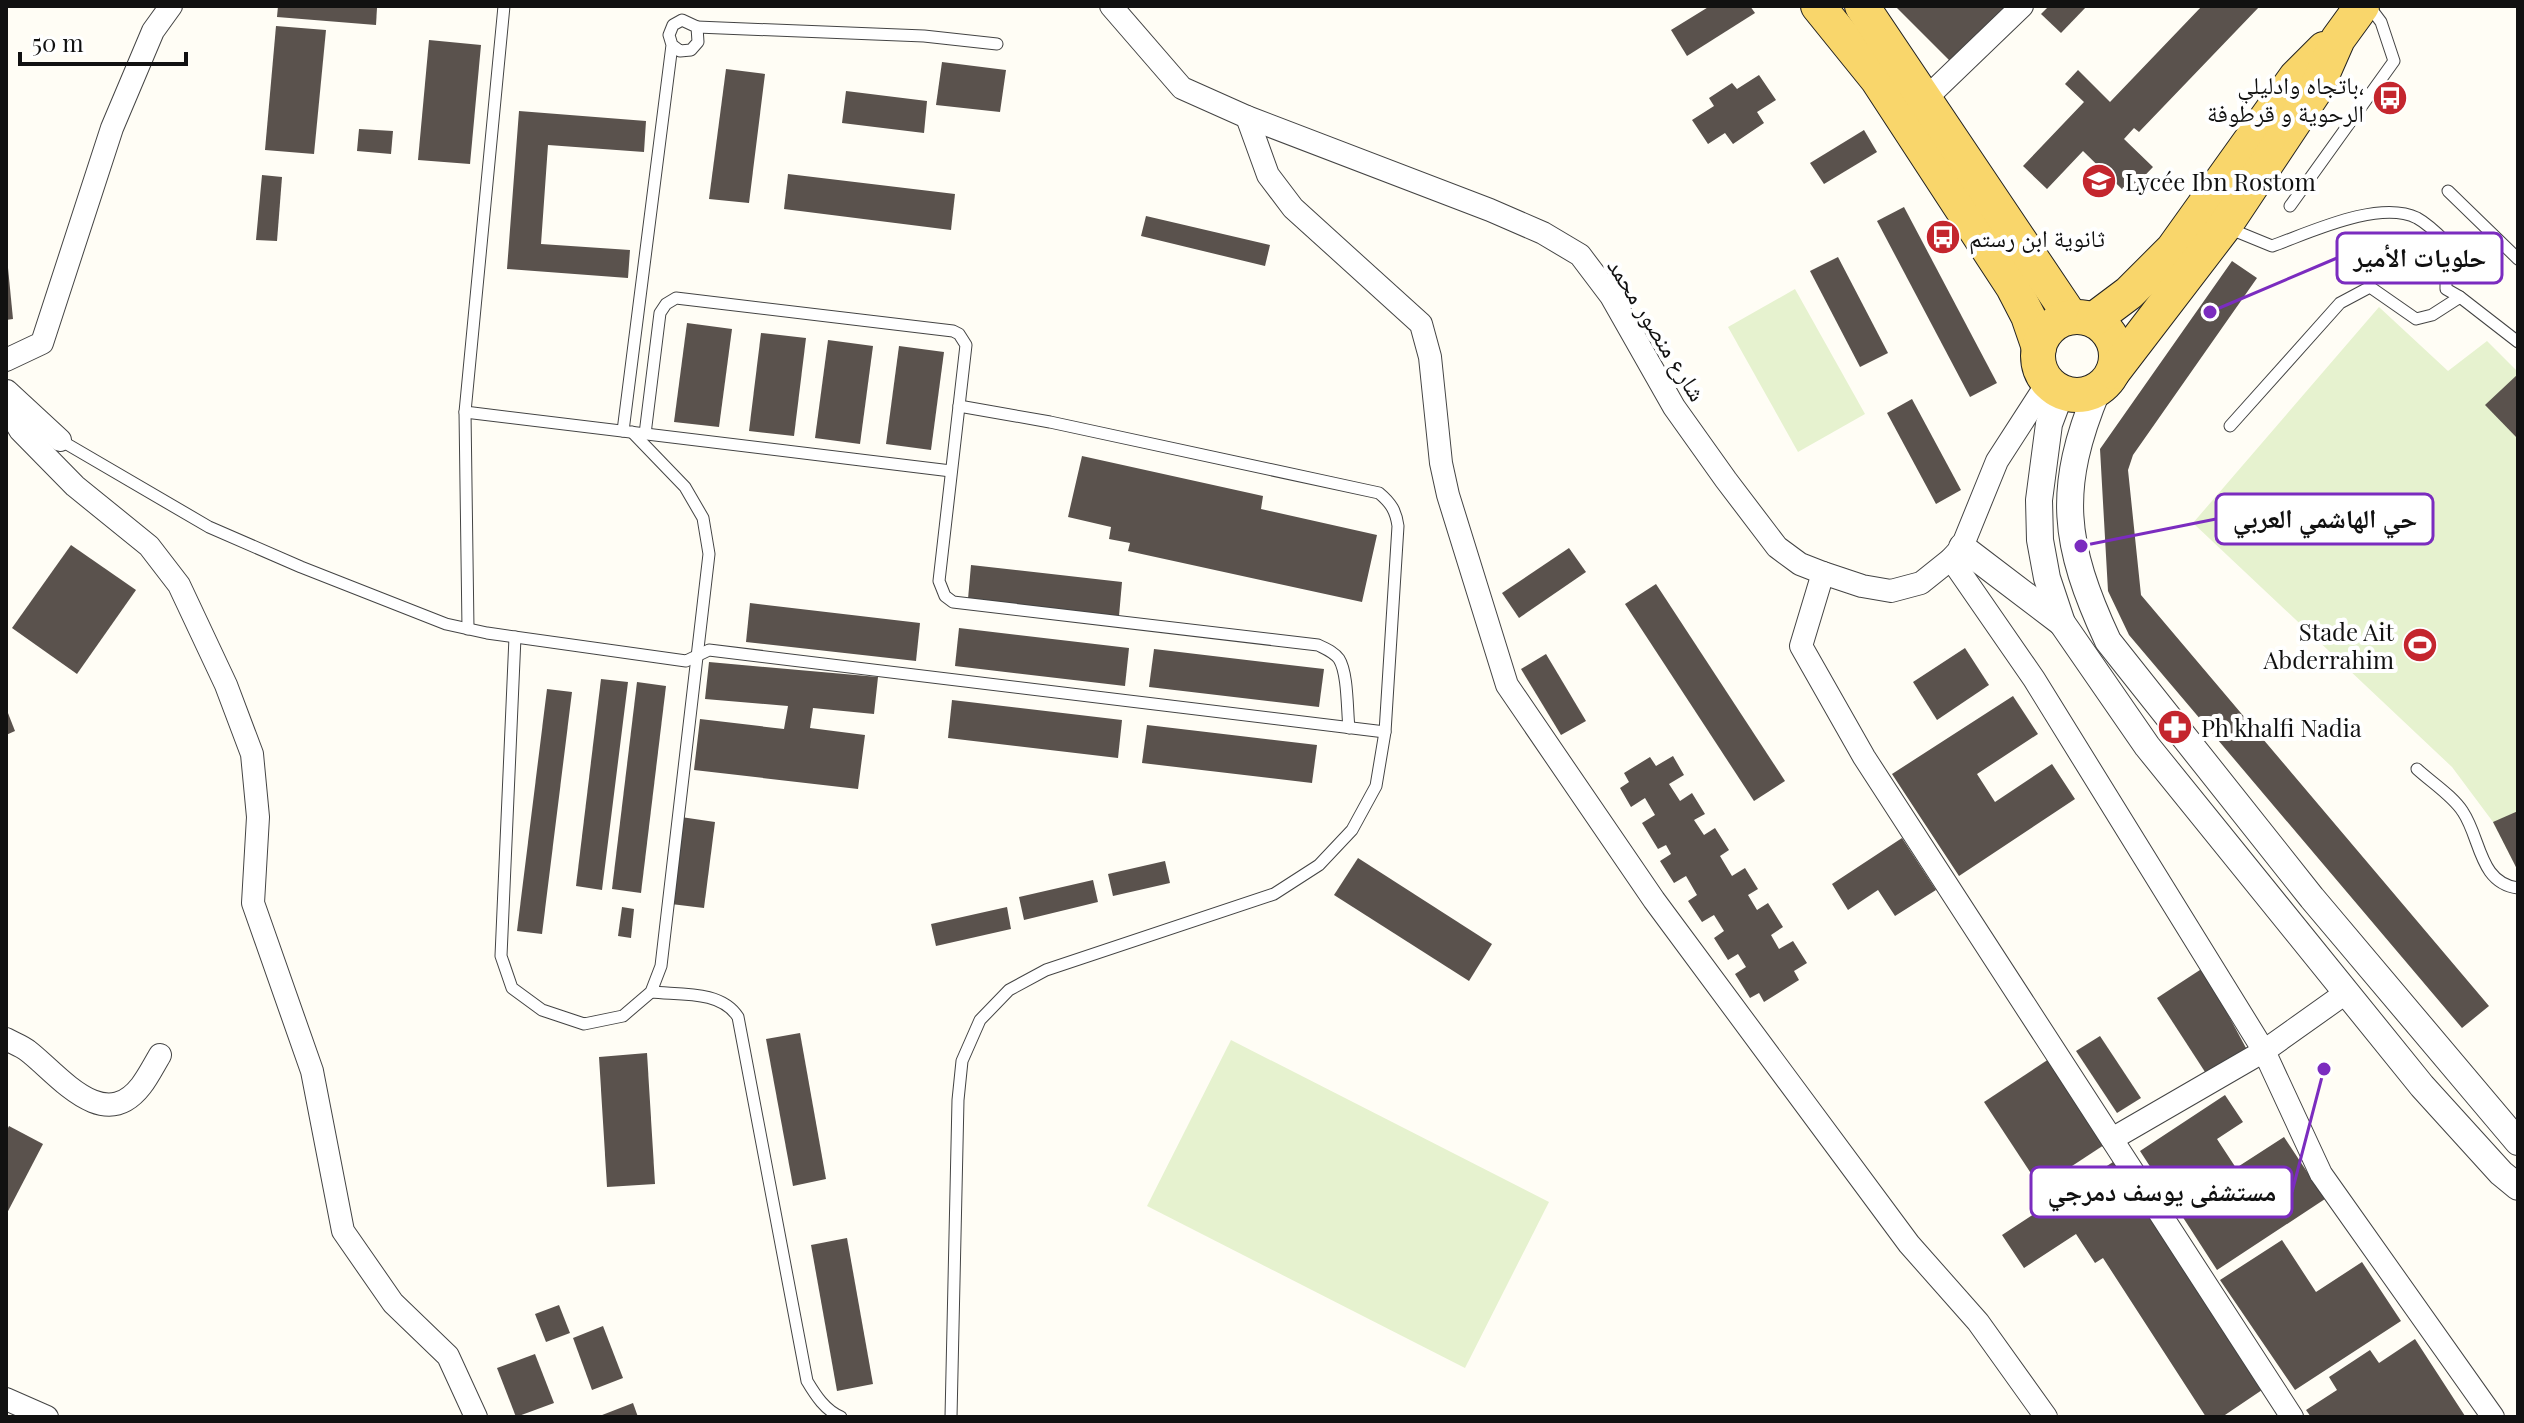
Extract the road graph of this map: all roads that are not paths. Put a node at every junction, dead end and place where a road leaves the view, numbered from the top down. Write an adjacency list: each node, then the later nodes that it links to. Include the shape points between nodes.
1 (171, 6): 25 (street, via 153,31 112,128 42,343)
2 (504, 6): 31 (lane)
3 (1111, 6): 14 (street, شارع منصور محمد, via 1182,88)
4 (1818, 6): 13 (main road, via 1877,79)
5 (1862, 6): 13 (main road)
6 (2022, 6): 13 (street)
7 (2362, 6): 10 (main road)
8 (2369, 6): 16 (lane, via 2381,22 2394,61)
9 (697, 27): 11 (lane); 12 (lane, via 698,42 691,50); 12 (lane, via 688,20 673,25)
10 (2338, 39): 17 (main road, via 2316,89); 20 (main road, via 2296,77 2194,223)
11 (997, 44)
12 (672, 45): 33 (lane)
13 (1915, 109): 19 (main road); 24 (main road, via 2013,287)
14 (1247, 117): 38 (street, شارع منصور محمد, via 1490,210 1580,255 1611,296 1674,407 1777,547); 62 (street, via 1268,175 1293,208 1421,324 1448,495 1507,685 1654,900 1909,1244 1978,1322)
15 (2448, 191): 18 (lane)
16 (2290, 206)
17 (2224, 227): 21 (lane, via 2272,246 2345,220 2390,212 2414,216 2446,242 2446,289); 26 (main road)
18 (2518, 259)
19 (2047, 285): 20 (main road, via 2087,298); 22 (main road)
20 (2129, 293): 22 (main road)
21 (2460, 297): 23 (lane); 32 (lane, via 2416,319 2370,287 2340,303)
22 (2082, 319): 24 (main road, via 2050,327); 26 (main road, via 2110,334 2115,346 2116,359)
23 (2518, 342)
24 (2039, 348): 27 (main road, via 2041,372)
25 (6, 360)
26 (2106, 381): 27 (main road, via 2086,394); 52 (street, via 2080,431 2069,488 2078,566 2108,641)
27 (2054, 387): 37 (street, via 1997,461); 39 (street, via 2039,500 2040,540)
28 (6, 391): 35 (street)
29 (6, 406): 59 (street, via 20,430 75,486 149,546 179,585 226,685 252,754 258,817 253,903 312,1071 343,1231 393,1303 448,1356)
30 (959, 406): 34 (lane, via 966,345 953,331 676,298 660,313); 36 (lane); 44 (lane, via 1379,493 1389,502 1398,526)
31 (465, 412): 33 (lane); 40 (lane)
32 (2230, 426)
33 (627, 432): 34 (lane); 42 (lane, via 685,487 703,518 709,554)
34 (645, 434): 36 (lane)
35 (60, 440): 40 (lane, via 209,527 383,600)
36 (951, 471): 43 (lane, via 939,581 953,602 1318,645 1331,651 1343,668)
37 (1956, 553): 38 (street, شارع منصور محمد, via 1921,583 1891,591); 39 (street); 50 (street)
38 (1823, 573): 54 (street, via 1801,646 1864,757)
39 (2062, 623): 48 (street, via 2147,746)
40 (468, 629): 41 (lane)
41 (515, 637): 42 (lane, via 686,661); 47 (lane, via 501,956 512,988 542,1010 584,1024 623,1016)
42 (697, 656): 43 (lane, via 709,650); 47 (lane, via 661,966)
43 (1349, 728): 44 (lane)
44 (1385, 732): 61 (lane, via 1376,786 1352,830 1319,865 1274,894 1046,970 1009,990 980,1020 962,1061 958,1100)
45 (2417, 769): 46 (lane, via 2463,811 2491,877)
46 (2518, 888)
47 (651, 992): 60 (lane, via 713,998 738,1017 807,1381)
48 (2347, 992): 50 (street); 53 (street)
49 (6, 1039): 51 (street, via 98,1105 121,1102 139,1089)
50 (2264, 1051): 54 (street); 64 (street, via 2321,1174)
51 (160, 1055)
52 (2450, 1062): 53 (street); 55 (street)
53 (2422, 1086): 56 (street)
54 (2112, 1139): 63 (street)
55 (2518, 1142)
56 (2518, 1187)
57 (6, 1399): 58 (street)
58 (47, 1417)
59 (476, 1417)
60 (841, 1417)
61 (951, 1417)
62 (2046, 1417)
63 (2292, 1417)
64 (2493, 1417)

